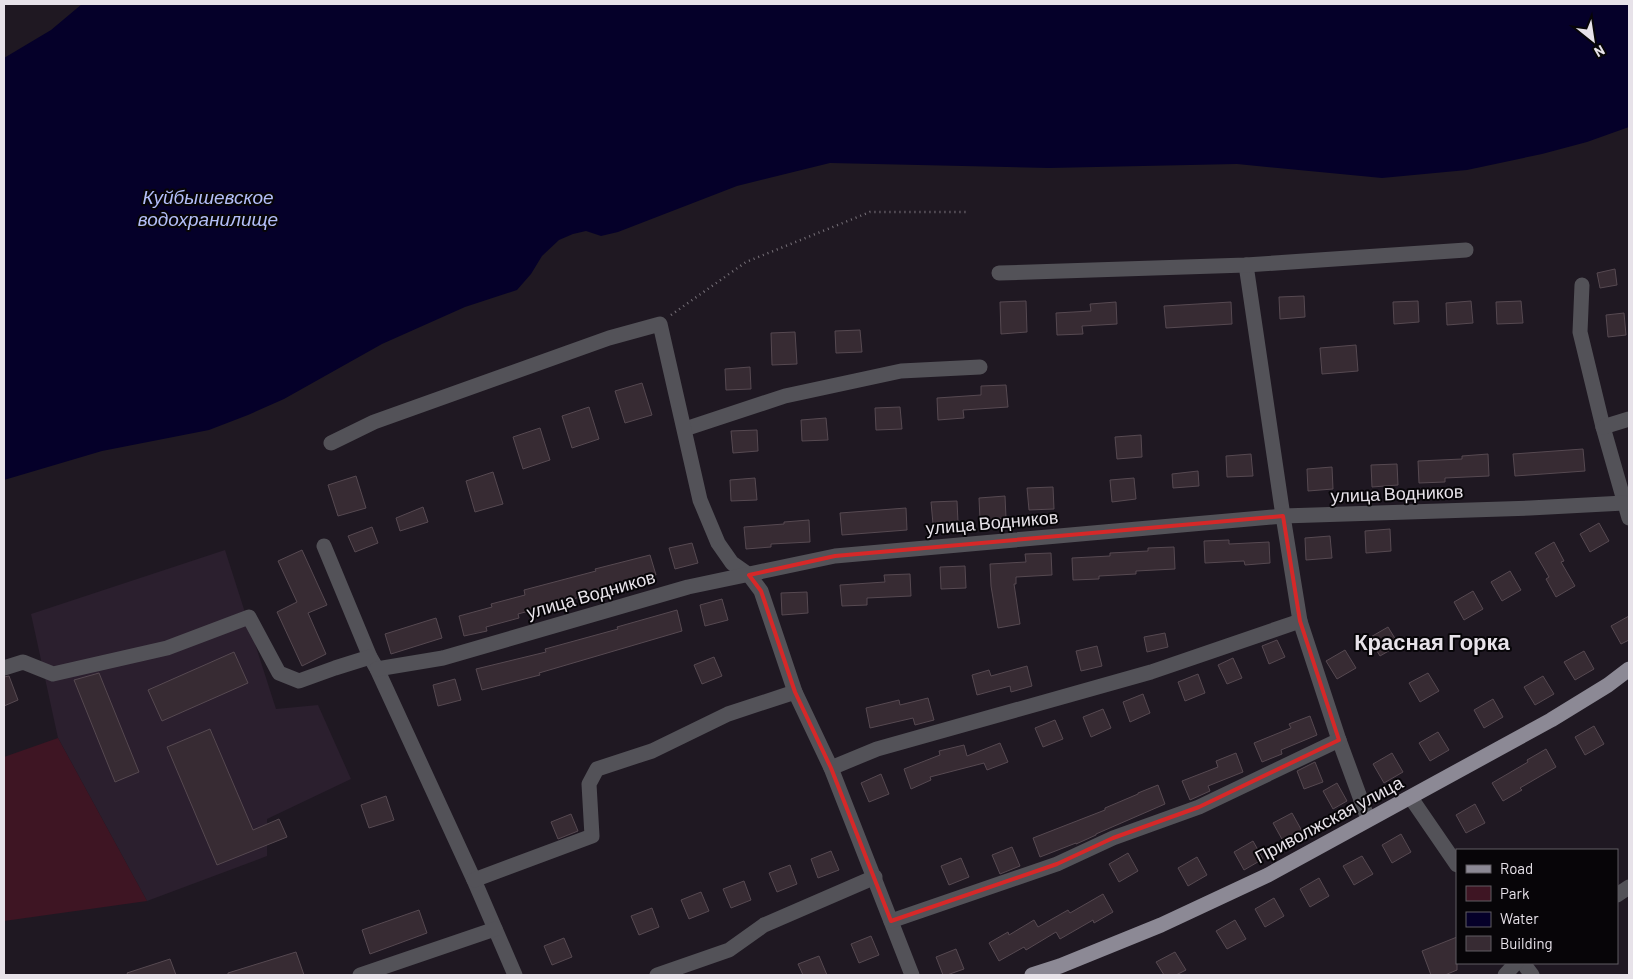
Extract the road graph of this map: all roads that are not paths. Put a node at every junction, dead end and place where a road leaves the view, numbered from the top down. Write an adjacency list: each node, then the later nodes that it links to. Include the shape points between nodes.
1 (1466, 250): 2 (street)
2 (1246, 265): 3 (street); 11 (street)
3 (999, 273)
4 (1582, 285): 7 (street, via 1580,332)
5 (980, 367): 8 (street, via 901,371 785,396)
6 (1629, 419): 7 (street)
7 (1603, 427): 10 (street)
8 (685, 429): 9 (street, via 660,324 609,338 374,422); 14 (street, via 700,500 718,543 732,563)
9 (331, 443)
10 (1624, 503): 11 (street, улица Водников); 12 (street)
11 (1283, 516): 14 (street, улица Водников, via 835,556); 15 (street)
12 (1629, 518)
13 (324, 546): 16 (street)
14 (749, 575): 16 (street, улица Водников, via 688,587 443,658); 19 (street, via 761,592)
15 (1300, 621): 20 (street); 21 (street, via 1151,672 877,749)
16 (373, 663): 17 (street, улица Водников, via 335,668 300,682 279,673 249,617 167,648 53,674 23,662); 26 (street)
17 (4, 668)
18 (1629, 669): 22 (main road, Приволжская улица, via 1551,720)
19 (795, 692): 21 (street); 26 (street, via 728,714 652,751 597,769 589,784 592,836)
20 (1339, 740): 23 (street); 29 (street, via 1199,807 1113,838 1058,864)
21 (831, 768): 25 (street)
22 (1411, 798): 23 (main road, Приволжская улица); 24 (street)
23 (1368, 819): 37 (main road, Приволжская улица, via 1268,874 1161,926)
24 (1456, 864)
25 (875, 877): 29 (street); 35 (street, via 764,925 729,950)
26 (474, 880): 30 (street)
27 (1629, 887): 28 (street)
28 (1618, 894)
29 (891, 921): 36 (street)
30 (495, 929): 33 (street); 34 (street)
31 (1515, 964): 38 (street)
32 (1524, 964): 39 (street)
33 (360, 975)
34 (515, 975)
35 (657, 975)
36 (912, 975)
37 (1032, 975)
38 (1504, 975)
39 (1532, 975)

